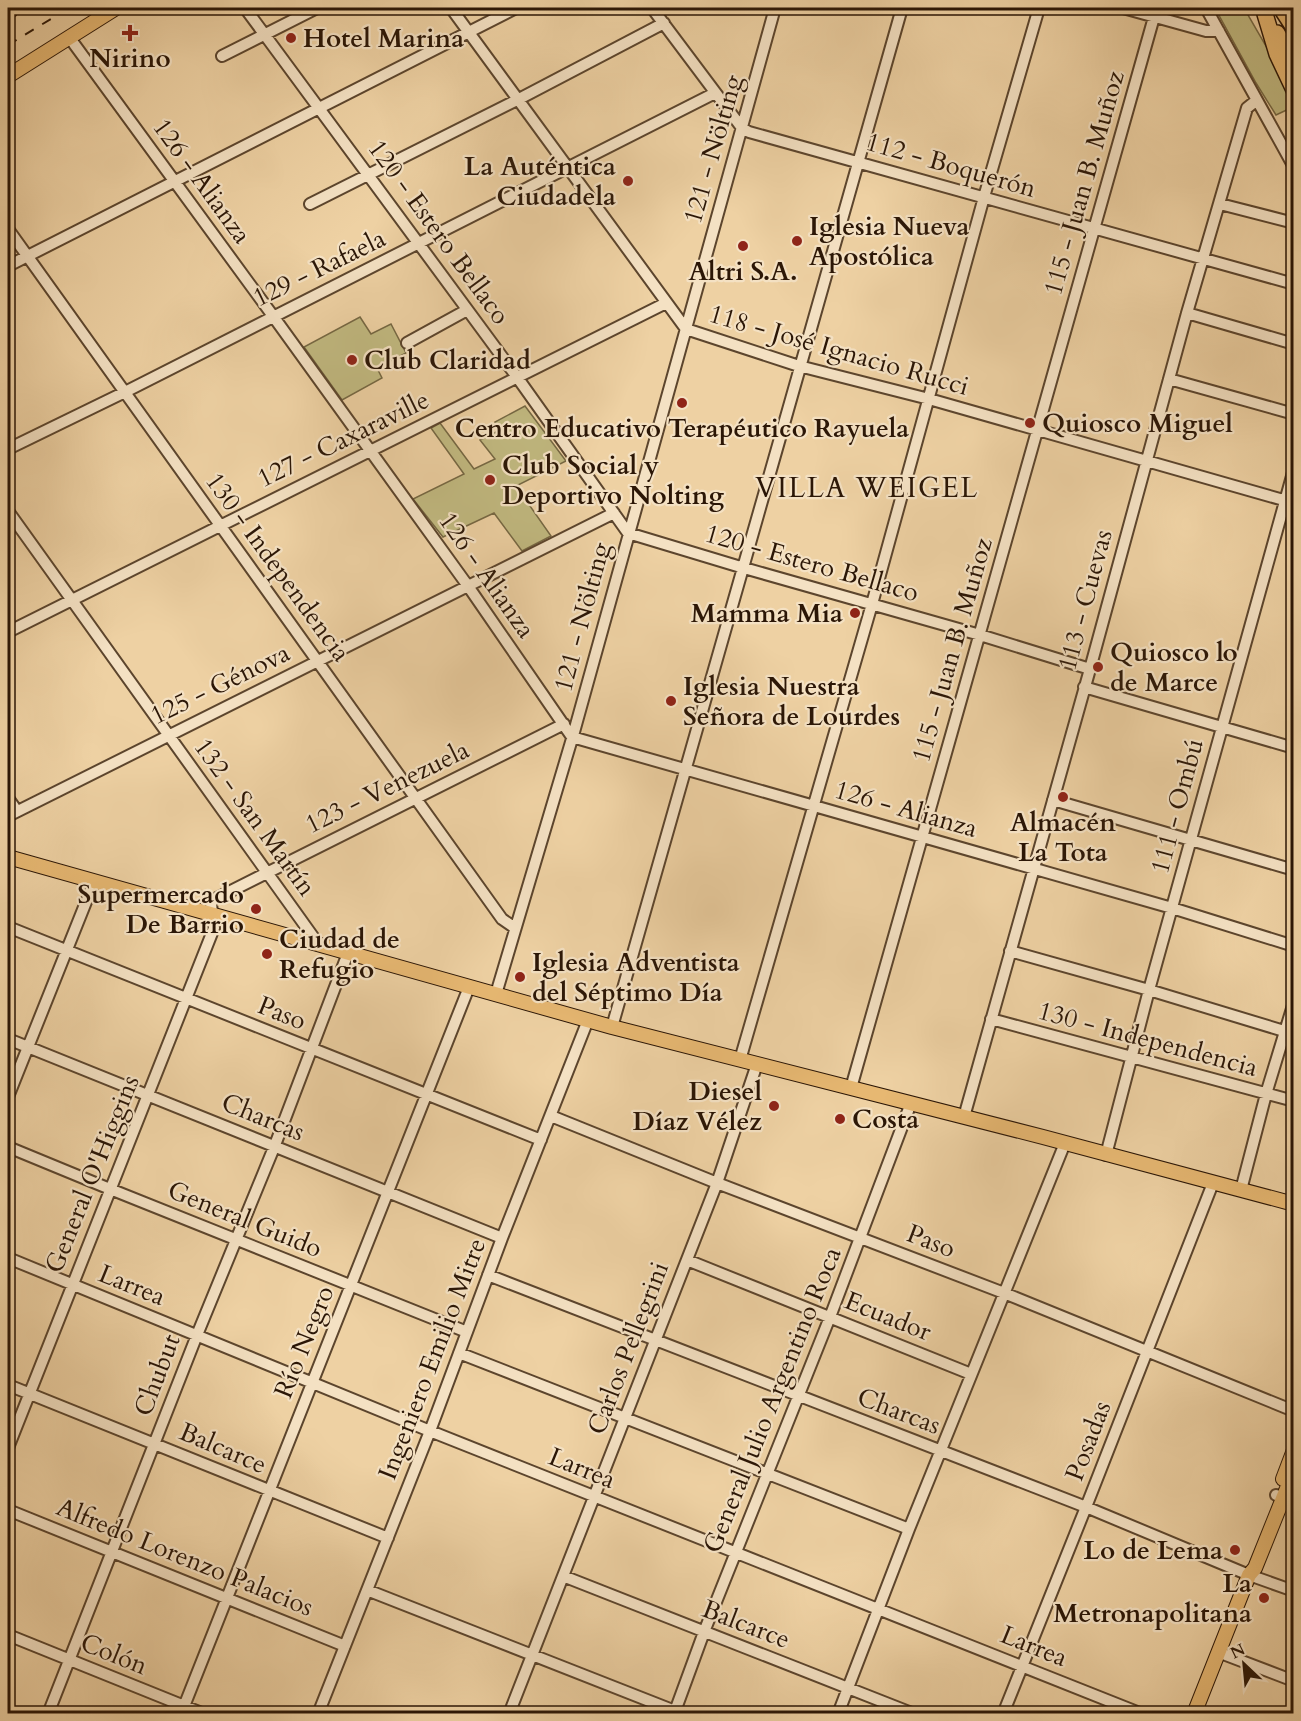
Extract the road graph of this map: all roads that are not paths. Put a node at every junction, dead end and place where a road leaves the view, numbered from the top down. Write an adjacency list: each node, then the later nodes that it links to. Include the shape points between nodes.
1 (116, 8): 20 (main road)
2 (245, 8): 19 (street, 120 - Estero Bellaco)
3 (317, 8): 19 (street)
4 (451, 8): 17 (street, 118 - José Ignacio Rucci)
5 (516, 8): 17 (street)
6 (652, 8): 15 (street)
7 (776, 8): 29 (street, 121 - Nölting)
8 (902, 8): 30 (street)
9 (1039, 8): 35 (street)
10 (1123, 8): 14 (street)
11 (1206, 8): 18 (street)
12 (1281, 8): 16 (highway)
13 (1263, 11): 22 (highway); 24 (highway)
14 (1154, 17): 18 (street); 40 (street, 115 - Juan B. Muñoz)
15 (664, 23): 25 (street); 26 (street)
16 (1293, 28)
17 (468, 31): 26 (street, 118 - José Ignacio Rucci); 28 (street)
18 (1219, 31): 27 (street)
19 (266, 34): 21 (street); 28 (street, 120 - Estero Bellaco)
20 (69, 37): 23 (main road); 34 (street, 126 - Alianza)
21 (222, 56)
22 (1293, 63)
23 (8, 76)
24 (1293, 90)
25 (715, 93): 29 (street); 31 (street, 129 - Rafaela)
26 (519, 99): 31 (street, 118 - José Ignacio Rucci); 33 (street)
27 (1257, 100): 32 (street); 37 (street, 113 - Cuevas, via 1246,108)
28 (318, 107): 33 (street, 120 - Estero Bellaco); 34 (street)
29 (742, 128): 30 (street, 112 - Boquerón); 50 (street, 121 - Nölting)
30 (858, 162): 35 (street, 112 - Boquerón); 53 (street)
31 (568, 167): 41 (street, 129 - Rafaela); 46 (street, 118 - José Ignacio Rucci)
32 (1293, 167)
33 (369, 175): 36 (street); 41 (street, 120 - Estero Bellaco)
34 (175, 181): 42 (street); 49 (street, 126 - Alianza)
35 (984, 197): 40 (street, 112 - Boquerón); 57 (street)
36 (310, 204)
37 (1220, 204): 38 (street); 43 (street, 113 - Cuevas)
38 (1293, 223)
39 (8, 229): 42 (street, 130 - Independencia)
40 (1094, 229): 43 (street, 112 - Boquerón); 59 (street, 115 - Juan B. Muñoz)
41 (419, 244): 47 (street, 120 - Estero Bellaco); 49 (street, 129 - Rafaela)
42 (27, 256): 44 (street); 56 (street, 130 - Independencia)
43 (1204, 258): 45 (street, 112 - Boquerón); 48 (street, 113 - Cuevas)
44 (8, 266)
45 (1293, 284)
46 (666, 303): 50 (street, 118 - José Ignacio Rucci); 54 (street, 127 - Caxaraville)
47 (467, 309): 51 (street); 54 (street, 120 - Estero Bellaco)
48 (1187, 314): 52 (street); 55 (street, 113 - Cuevas)
49 (273, 316): 56 (street, 129 - Rafaela); 61 (street, 126 - Alianza)
50 (686, 329): 53 (street, 118 - José Ignacio Rucci); 68 (street, 121 - Nölting)
51 (407, 343)
52 (1293, 344)
53 (800, 366): 57 (street, 118 - José Ignacio Rucci); 69 (street)
54 (517, 377): 61 (street, 127 - Caxaraville); 66 (street, 120 - Estero Bellaco)
55 (1169, 379): 58 (street); 62 (street, 113 - Cuevas)
56 (125, 392): 60 (street, 129 - Rafaela); 67 (street, 130 - Independencia)
57 (929, 399): 59 (street, 118 - José Ignacio Rucci); 72 (street)
58 (1293, 414)
59 (1036, 430): 62 (street, 118 - José Ignacio Rucci); 74 (street, 115 - Juan B. Muñoz)
60 (8, 449)
61 (371, 452): 67 (street, 127 - Caxaraville); 70 (street, 126 - Alianza)
62 (1146, 461): 64 (street, 118 - José Ignacio Rucci); 76 (street, 113 - Cuevas)
63 (1293, 469): 64 (street, 111 - Ombú)
64 (1289, 502): 79 (street, 111 - Ombú)
65 (8, 512): 71 (street, 132 - San Martín)
66 (614, 513): 68 (street, 120 - Estero Bellaco); 70 (street, 125 - Génova)
67 (220, 525): 71 (street, 127 - Caxaraville); 75 (street, 130 - Independencia)
68 (628, 533): 69 (street, 120 - Estero Bellaco); 81 (street, 121 - Nölting)
69 (744, 568): 72 (street, 120 - Estero Bellaco); 83 (street)
70 (468, 586): 75 (street, 125 - Génova); 78 (street, 126 - Alianza)
71 (71, 600): 73 (street, 127 - Caxaraville); 80 (street, 132 - San Martín)
72 (872, 604): 74 (street, 120 - Estero Bellaco); 87 (street)
73 (8, 632)
74 (980, 635): 76 (street, 120 - Estero Bellaco); 89 (street, 115 - Juan B. Muñoz)
75 (318, 661): 80 (street, 125 - Génova); 85 (street, 130 - Independencia)
76 (1090, 669): 77 (street, 113 - Cuevas)
77 (1084, 687): 79 (street); 86 (street, 113 - Cuevas)
78 (564, 724): 81 (street, 126 - Alianza); 85 (street, 123 - Venezuela)
79 (1222, 727): 82 (street); 90 (street, 111 - Ombú)
80 (168, 735): 88 (street, 125 - Génova); 94 (street, 132 - San Martín)
81 (572, 737): 83 (street, 126 - Alianza); 99 (street, 121 - Nölting)
82 (1293, 748)
83 (686, 769): 87 (street, 126 - Alianza); 112 (street)
84 (8, 798): 88 (street)
85 (415, 798): 94 (street, 123 - Venezuela); 99 (street, 130 - Independencia, via 502,918)
86 (1053, 800): 90 (street); 92 (street, 113 - Cuevas)
87 (813, 806): 89 (street, 126 - Alianza); 118 (street)
88 (12, 814)
89 (922, 837): 92 (street, 126 - Alianza); 120 (street, 115 - Juan B. Muñoz)
90 (1190, 841): 93 (street); 96 (street, 111 - Ombú)
91 (8, 857): 95 (main road)
92 (1033, 868): 96 (street, 126 - Alianza); 103 (street, 113 - Cuevas)
93 (1293, 870)
94 (268, 872): 97 (street, 123 - Venezuela, via 213,900); 100 (street, 132 - San Martín)
95 (94, 882): 97 (main road); 102 (street)
96 (1172, 908): 101 (street, 126 - Alianza); 106 (street, 111 - Ombú)
97 (213, 915): 100 (main road); 108 (street, General O'Higgins, via 214,928)
98 (8, 927): 102 (street, Paso)
99 (515, 928): 107 (street, 121 - Nölting)
100 (319, 945): 104 (main road)
101 (1293, 946)
102 (66, 950): 108 (street, Paso); 115 (street)
103 (1010, 951): 106 (street); 110 (street, 113 - Cuevas)
104 (348, 953): 105 (main road); 116 (street, Chubut)
105 (469, 987): 107 (main road); 121 (street, Río Negro)
106 (1149, 990): 113 (street); 117 (street, 111 - Ombú)
107 (496, 994): 111 (main road)
108 (186, 999): 116 (street, Paso); 123 (street, General O'Higgins)
109 (1293, 1002): 113 (street)
110 (991, 1019): 117 (street, 130 - Independencia); 128 (street, 113 - Cuevas)
111 (588, 1020): 112 (main road); 127 (street, Ingeniero Emilio Mitre)
112 (612, 1027): 118 (main road)
113 (1289, 1033): 122 (street)
114 (8, 1039): 115 (street, Charcas)
115 (28, 1047): 123 (street, Charcas); 124 (street)
116 (311, 1049): 121 (street, Paso); 131 (street, Chubut)
117 (1132, 1057): 122 (street, 130 - Independencia); 133 (street, 111 - Ombú)
118 (740, 1060): 119 (main road)
119 (757, 1064): 120 (main road); 134 (street, Carlos Pellegrini)
120 (851, 1088): 126 (main road)
121 (428, 1094): 129 (street, Paso); 138 (street, Río Negro)
122 (1266, 1094): 125 (street, 130 - Independencia); 137 (street)
123 (148, 1096): 131 (street, Charcas); 136 (street, General O'Higgins)
124 (8, 1097)
125 (1293, 1101)
126 (911, 1103): 128 (main road); 141 (street, General Julio Argentino Roca)
127 (551, 1116): 129 (street, Ingeniero Emilio Mitre); 134 (street, Paso)
128 (963, 1117): 130 (main road)
129 (541, 1140): 140 (street, Ingeniero Emilio Mitre)
130 (1065, 1143): 133 (main road); 148 (street)
131 (275, 1145): 138 (street, Charcas); 142 (street, Chubut)
132 (8, 1147): 136 (street, General Guido)
133 (1106, 1155): 135 (main road)
134 (717, 1183): 141 (street, Paso); 144 (street, Carlos Pellegrini)
135 (1213, 1183): 137 (main road); 153 (street, Posadas)
136 (110, 1189): 142 (street, General Guido); 146 (street, General O'Higgins)
137 (1241, 1190): 139 (main road)
138 (389, 1193): 140 (street, Charcas); 147 (street, Río Negro)
139 (1293, 1204)
140 (502, 1238): 145 (street, Ingeniero Emilio Mitre)
141 (860, 1238): 148 (street, Paso); 149 (street, General Julio Argentino Roca)
142 (236, 1240): 147 (street, General Guido); 151 (street, Chubut)
143 (8, 1258): 146 (street, Larrea)
144 (687, 1260): 149 (street, Ecuador); 152 (street, Carlos Pellegrini)
145 (488, 1275): 150 (street, Ingeniero Emilio Mitre); 152 (street, Charcas)
146 (72, 1285): 151 (street, Larrea); 158 (street, General O'Higgins)
147 (351, 1286): 150 (street, General Guido); 156 (street, Río Negro)
148 (1004, 1293): 153 (street, Paso); 155 (street)
149 (830, 1317): 155 (street, Ecuador); 159 (street, General Julio Argentino Roca)
150 (467, 1332): 154 (street, Ingeniero Emilio Mitre)
151 (197, 1335): 156 (street, Larrea); 163 (street, Chubut)
152 (656, 1340): 159 (street, Charcas); 161 (street, Carlos Pellegrini)
153 (1148, 1352): 160 (street, Paso); 172 (street, Posadas)
154 (459, 1353): 161 (street); 162 (street, Ingeniero Emilio Mitre)
155 (971, 1374): 166 (street)
156 (312, 1382): 162 (street, Larrea); 169 (street, Río Negro)
157 (8, 1385): 158 (street, Balcarce)
158 (29, 1393): 163 (street, Balcarce); 164 (street, General O'Higgins)
159 (798, 1396): 166 (street, Charcas); 168 (street, General Julio Argentino Roca)
160 (1293, 1411)
161 (626, 1418): 168 (street); 170 (street, Carlos Pellegrini)
162 (430, 1431): 170 (street, Larrea); 175 (street, Ingeniero Emilio Mitre)
163 (155, 1443): 169 (street, Balcarce); 176 (street, Chubut)
164 (8, 1448)
165 (1293, 1450): 171 (main road)
166 (941, 1451): 172 (street, Charcas); 174 (street)
167 (1293, 1471): 171 (main road)
168 (767, 1473): 174 (street); 177 (street, General Julio Argentino Roca)
169 (268, 1491): 175 (street, Balcarce); 182 (street, Río Negro)
170 (594, 1496): 177 (street, Larrea); 179 (street, Carlos Pellegrini)
171 (1284, 1498): 178 (main road, via 1249,1565)
172 (1086, 1508): 178 (street, Charcas); 190 (street, Posadas)
173 (8, 1510): 176 (street, Alfredo Lorenzo Palacios)
174 (909, 1528): 183 (street)
175 (388, 1539): 180 (street, Ingeniero Emilio Mitre)
176 (113, 1552): 182 (street, Alfredo Lorenzo Palacios); 189 (street, Chubut)
177 (736, 1553): 183 (street, Larrea); 184 (street, General Julio Argentino Roca)
178 (1249, 1575): 181 (street, Charcas); 187 (main road)
179 (563, 1576): 184 (street, Balcarce); 188 (street, Carlos Pellegrini)
180 (367, 1590): 186 (street, Ingeniero Emilio Mitre); 188 (street)
181 (1293, 1591)
182 (227, 1599): 186 (street, Alfredo Lorenzo Palacios); 193 (street, Río Negro)
183 (879, 1609): 190 (street, Larrea); 192 (street)
184 (704, 1632): 192 (street, Balcarce); 198 (street, General Julio Argentino Roca)
185 (8, 1635): 189 (street, Colón)
186 (345, 1646): 196 (street, Ingeniero Emilio Mitre)
187 (1218, 1652): 191 (street); 203 (main road)
188 (532, 1656): 197 (street, Carlos Pellegrini); 198 (street)
189 (69, 1660): 193 (street, Colón); 194 (street, Chubut)
190 (1023, 1666): 201 (street, Posadas); 202 (street, Larrea)
191 (1293, 1681)
192 (848, 1688): 199 (street); 200 (street, Balcarce)
193 (183, 1710): 195 (street, Colón)
194 (48, 1713)
195 (204, 1713)
196 (318, 1713)
197 (509, 1713)
198 (677, 1713)
199 (838, 1713)
200 (914, 1713)
201 (1003, 1713)
202 (1142, 1713)
203 (1194, 1713)

